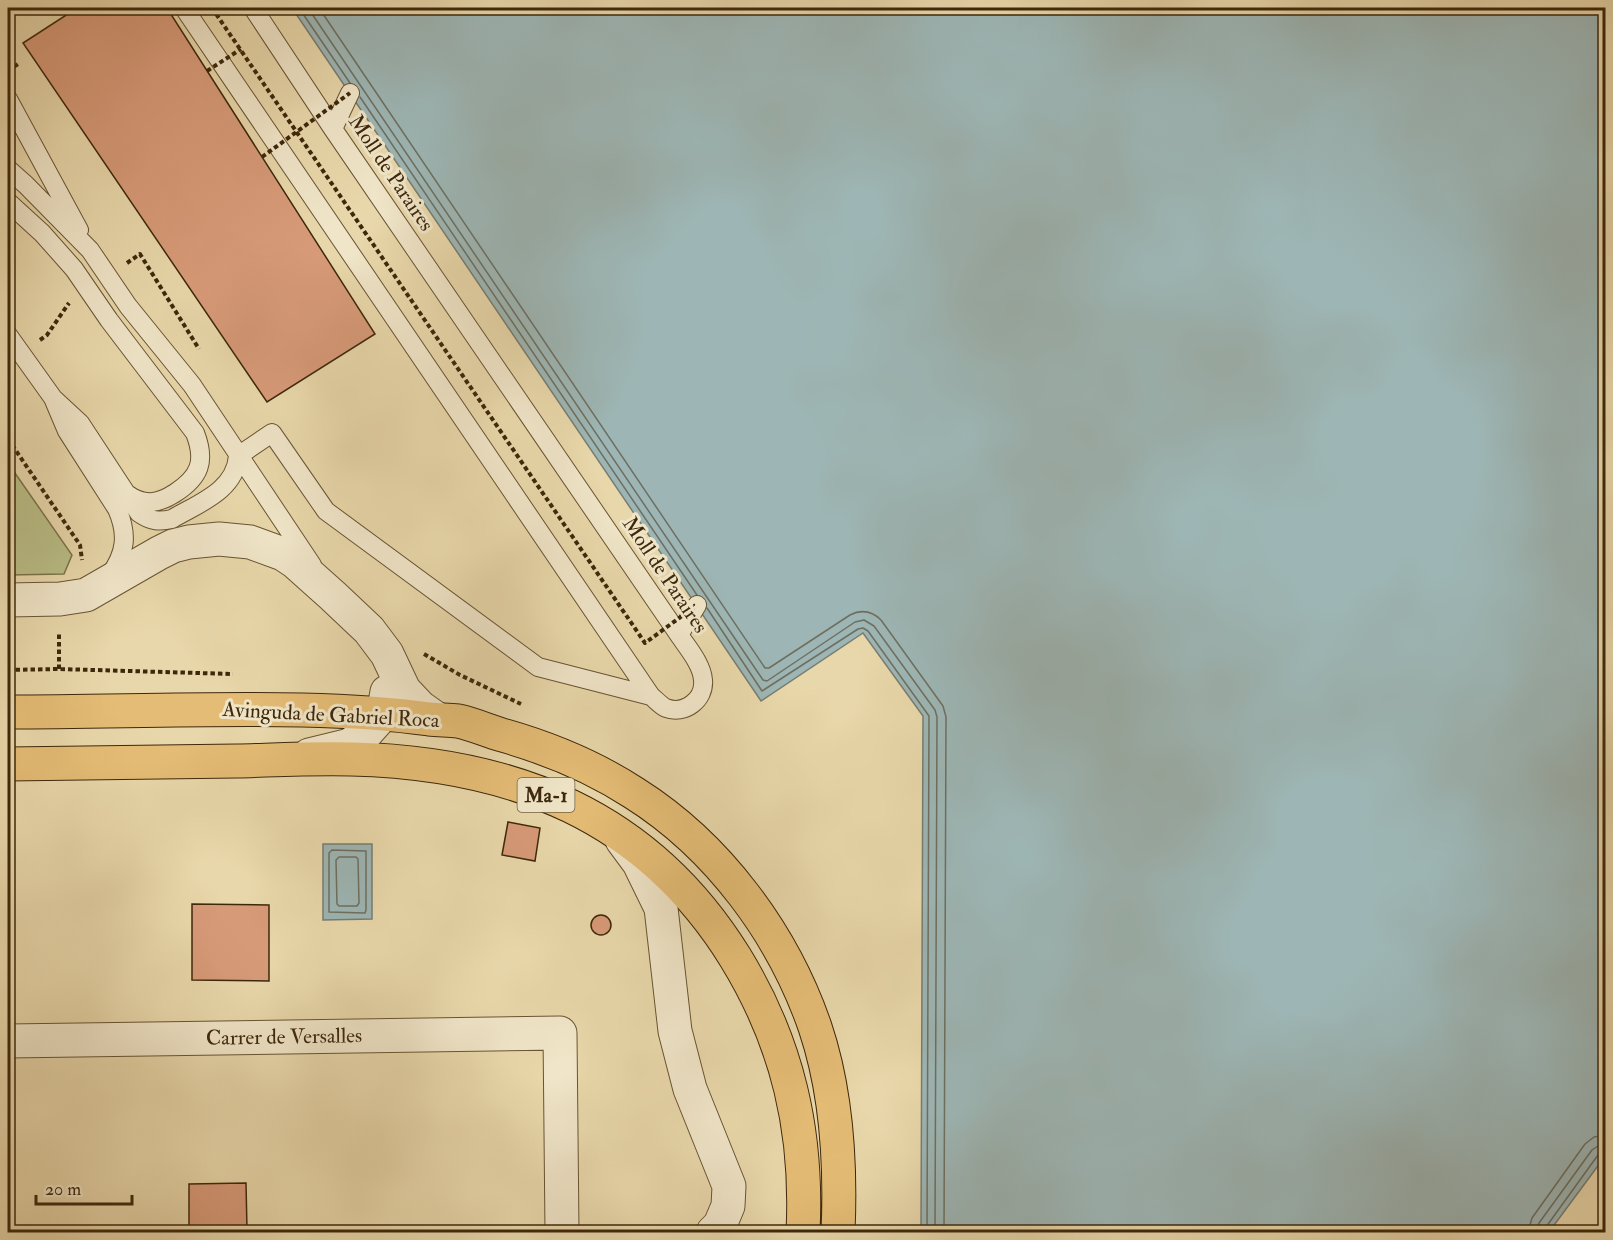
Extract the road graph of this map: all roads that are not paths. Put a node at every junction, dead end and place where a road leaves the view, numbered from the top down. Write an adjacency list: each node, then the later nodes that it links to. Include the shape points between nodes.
1 (184, 8): 19 (lane)
2 (253, 8): 5 (lane, Moll de Paraires)
3 (350, 93): 5 (lane)
4 (8, 99): 8 (lane)
5 (333, 129): 17 (lane, Moll de Paraires)
6 (8, 169): 8 (lane)
7 (8, 202): 12 (lane, via 74,269 195,433 201,447 198,473 173,495 146,503)
8 (90, 250): 11 (lane, via 128,306 192,385)
9 (8, 335): 10 (lane)
10 (53, 398): 12 (lane, via 80,423); 13 (lane, via 67,431 123,522 124,552 116,567)
11 (238, 456): 12 (lane, via 232,478 219,491 172,519 146,518); 14 (lane); 19 (lane, Moll de Paraires, via 272,433 327,512 538,667)
12 (125, 493)
13 (92, 574): 14 (street, via 173,546 235,540 283,554); 15 (street, via 94,591 74,598)
14 (333, 596): 18 (street, via 369,630)
15 (8, 600)
16 (697, 605): 17 (lane)
17 (679, 635): 19 (lane, Moll de Paraires, via 698,664 703,680 700,696 691,707 677,710 664,707)
18 (387, 654): 21 (street, via 387,694); 22 (street, via 404,690)
19 (651, 696)
20 (8, 712): 21 (highway, Avinguda de Gabriel Roca / Ma-1, via 260,710)
21 (382, 714): 22 (highway, Avinguda de Gabriel Roca / Ma-1); 23 (street, via 350,745)
22 (437, 719): 30 (highway, Avinguda de Gabriel Roca / Ma-1, via 516,739 608,778 679,826 743,893 785,960 815,1028 837,1131)
23 (290, 760): 24 (highway, Avinguda de Gabriel Roca / Ma-1); 25 (highway, Avinguda de Gabriel Roca / Ma-1, via 354,759 476,774 537,791)
24 (8, 764)
25 (614, 828): 28 (street, via 639,862 661,908 675,1031 690,1089 729,1186 728,1206); 29 (highway, Avinguda de Gabriel Roca / Ma-1, via 667,873 712,923 765,1010 788,1071 796,1107 804,1181)
26 (8, 1041): 27 (street, Carrer de Versalles, via 560,1033)
27 (562, 1233)
28 (713, 1233)
29 (803, 1233)
30 (838, 1233)

